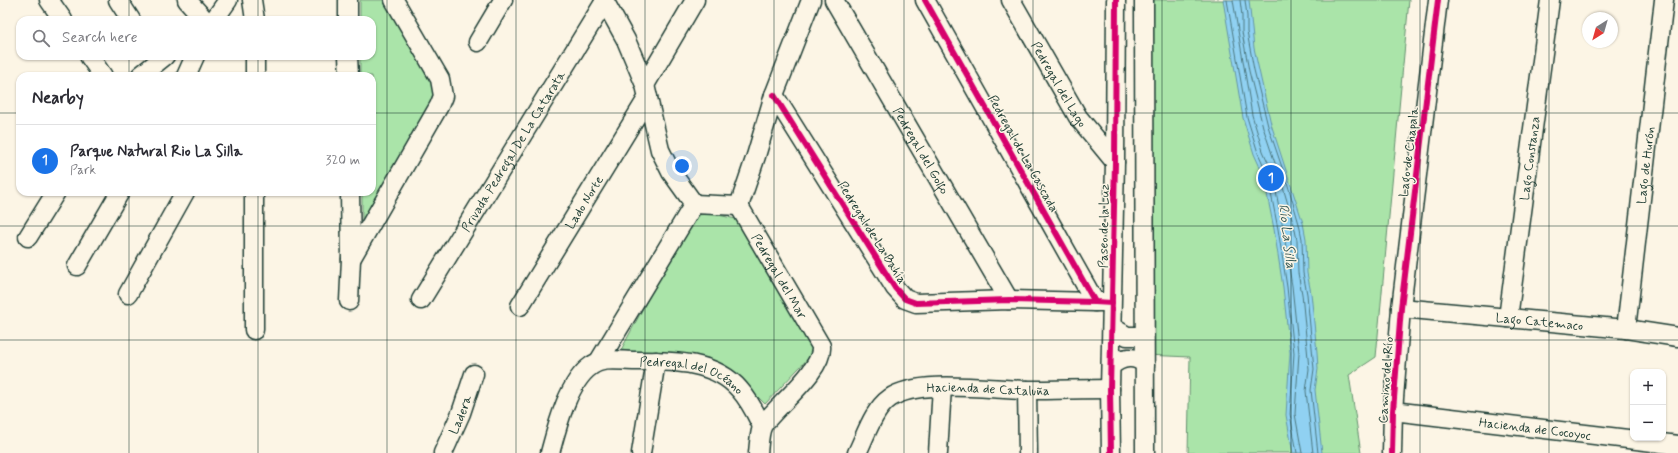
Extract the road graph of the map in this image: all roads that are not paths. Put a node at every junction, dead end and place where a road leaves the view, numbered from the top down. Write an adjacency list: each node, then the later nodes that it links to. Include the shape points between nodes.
1 (49, 0): 20 (street)
2 (118, 0): 21 (street)
3 (187, 0): 22 (street)
4 (228, 0): 23 (street)
5 (252, 0): 24 (street)
6 (348, 0): 25 (street)
7 (394, 0): 46 (street, via 440,78 443,96)
8 (695, 0): 35 (street, Lado Norte)
9 (811, 0): 36 (street)
10 (834, 0): 50 (street, Pedregal del Golfo)
11 (925, 0): 52 (street, Pedregal de La Cascada)
12 (1011, 0): 37 (street, Pedregal del Lago, via 1078,117)
13 (1144, 0): 59 (street)
14 (1438, 0): 54 (street, Lago de Chapala)
15 (1550, 0): 55 (street, Lago Constanza)
16 (1664, 0): 58 (street, Lago de Hurón)
17 (604, 1): 35 (street, via 626,40); 49 (street, Privada Pedregal De La Catarata)
18 (500, 2): 26 (street)
19 (1112, 4): 37 (street, Paseo de la Luz)
20 (60, 16)
21 (128, 16)
22 (201, 16)
23 (217, 16)
24 (254, 16)
25 (348, 16)
26 (478, 42)
27 (92, 60): 31 (street)
28 (157, 60): 32 (street)
29 (193, 60): 33 (street)
30 (348, 60): 34 (street)
31 (100, 72)
32 (144, 72)
33 (188, 72)
34 (349, 72)
35 (646, 91): 43 (street, via 660,150 671,172); 53 (street, Lado Norte)
36 (774, 95): 44 (street); 50 (street, Pedregal de La Bahía, via 901,296 916,303)
37 (1116, 162): 52 (street, Paseo de la Luz)
38 (54, 196): 45 (street)
39 (118, 196): 47 (street)
40 (183, 196): 48 (street)
41 (254, 196): 57 (street)
42 (350, 196): 46 (street)
43 (694, 204): 44 (street); 61 (street)
44 (739, 206): 70 (street, Pedregal del Mar, via 821,346 821,355 806,377)
45 (28, 237)
46 (351, 259): 51 (street)
47 (76, 266)
48 (128, 294)
49 (421, 300)
50 (1009, 300): 52 (street, Pedregal de La Bahía)
51 (349, 301)
52 (1104, 302): 56 (street, Paseo de la Luz)
53 (520, 306)
54 (1401, 308): 55 (street, Lago Catemaco); 69 (street, Camino del Río)
55 (1508, 318): 58 (street, Lago Catemaco)
56 (1112, 327): 59 (street, via 1127,336); 64 (street, Paseo de la Luz)
57 (254, 330)
58 (1626, 330): 60 (street, Lago Catemaco)
59 (1144, 336): 63 (street)
60 (1678, 337)
61 (599, 361): 62 (street, Pedregal del Océano); 73 (street, via 579,378 563,410)
62 (656, 361): 70 (street, Pedregal del Océano, via 689,364 725,376 741,390); 74 (street)
63 (1145, 365): 64 (street, via 1142,361 1130,358 1121,359); 80 (street)
64 (1111, 366): 67 (street, Paseo de la Luz)
65 (474, 374): 72 (street, Ladera, via 461,413)
66 (942, 387): 68 (street, Hacienda de Cataluña); 76 (street, Hacienda de Cataluña, via 903,391 888,399 876,415); 77 (street)
67 (1110, 389): 68 (street, Hacienda de Cataluña); 79 (street, Paseo de la Luz)
68 (1027, 390): 78 (street)
69 (1393, 411): 71 (street, Hacienda de Cocoyoc); 81 (street, Camino del Río)
70 (762, 426): 75 (street)
71 (1678, 445)
72 (443, 453)
73 (550, 453)
74 (641, 453)
75 (758, 453)
76 (857, 453)
77 (938, 453)
78 (1028, 453)
79 (1111, 453)
80 (1145, 453)
81 (1392, 453)

